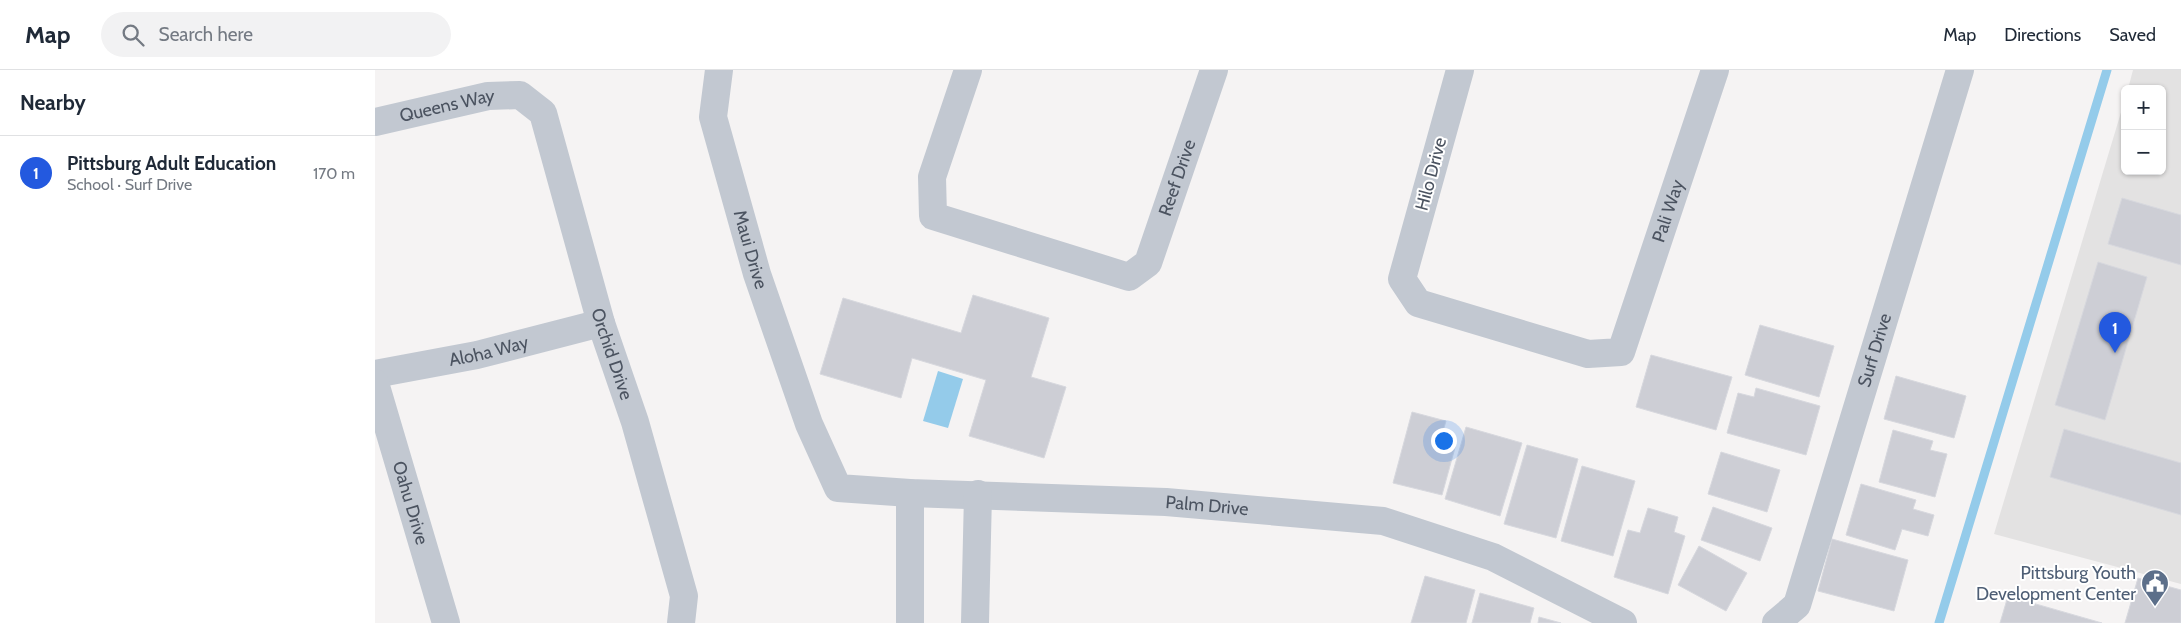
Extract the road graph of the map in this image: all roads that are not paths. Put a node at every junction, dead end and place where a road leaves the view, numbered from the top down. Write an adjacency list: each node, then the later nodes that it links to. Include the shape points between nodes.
1 (719, 70): 13 (street, Maui Drive, via 713,117 757,274)
2 (967, 70): 3 (street, Reef Drive, via 932,177 933,216 1129,277 1148,263)
3 (1214, 70)
4 (1460, 70): 10 (street, Hilo Drive, via 1402,279 1418,303 1588,354)
5 (1715, 70): 10 (street, Pali Way)
6 (1960, 70): 21 (street, Surf Drive, via 1797,605)
7 (519, 95): 8 (street, Queens Way, via 488,96); 9 (street, Orchid Drive, via 543,113)
8 (375, 122)
9 (601, 323): 11 (street, Aloha Way, via 477,355); 16 (street, Orchid Drive, via 635,422 684,596)
10 (1621, 352)
11 (375, 374)
12 (375, 382): 17 (street, Oahu Drive)
13 (809, 424): 14 (street, Palm Drive, via 838,488)
14 (910, 493): 15 (street, Palm Drive); 18 (street)
15 (978, 494): 19 (street); 20 (street, Palm Drive, via 1166,502 1383,521 1493,557)
16 (682, 622)
17 (447, 623)
18 (910, 623)
19 (975, 623)
20 (1623, 623)
21 (1776, 623)

